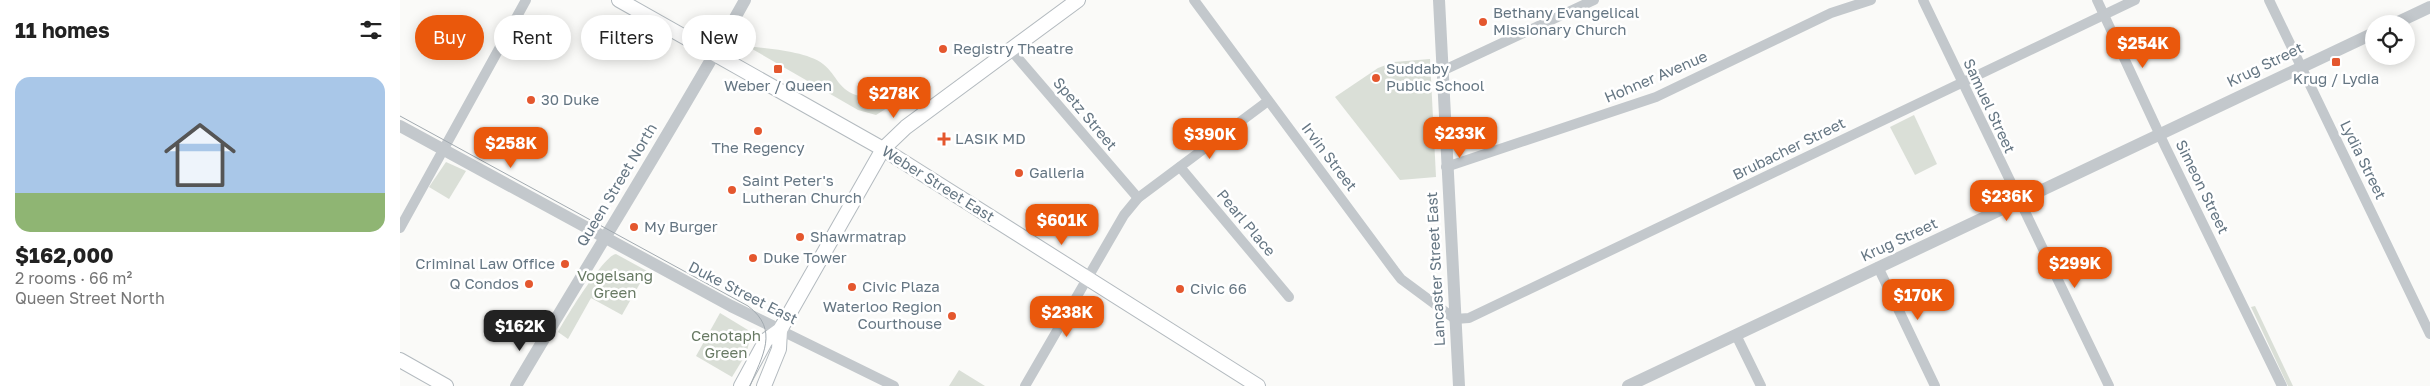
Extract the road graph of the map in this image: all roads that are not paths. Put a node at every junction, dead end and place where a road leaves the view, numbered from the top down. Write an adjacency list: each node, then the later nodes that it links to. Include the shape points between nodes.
1 (526, 0): 28 (street)
2 (619, 0): 17 (main road, Weber Street East)
3 (745, 0): 15 (street, Queen Street North)
4 (1078, 0): 19 (main road)
5 (1194, 0): 25 (street, Irvin Street)
6 (1439, 0): 23 (street, Lancaster Street East)
7 (1594, 0): 23 (street)
8 (1871, 0): 31 (street, Hohner Avenue, via 1831,13 1656,96)
9 (1923, 0): 24 (street, Samuel Street)
10 (2097, 0): 14 (street, Simeon Street)
11 (2135, 0): 14 (street, Brubacher Street)
12 (2269, 0): 22 (street, Lydia Street)
13 (2430, 8): 16 (street)
14 (2104, 14): 24 (street, Brubacher Street); 27 (street, Simeon Street)
15 (736, 15)
16 (2414, 15)
17 (682, 36)
18 (2365, 37): 22 (street, Krug Street)
19 (1010, 49): 29 (main road, via 906,127); 32 (street, Spetz Street)
20 (710, 60): 35 (street, Queen Street North)
21 (725, 60): 29 (main road, Weber Street East)
22 (2300, 66): 27 (street, Krug Street); 41 (street, Lydia Street)
23 (1442, 72): 31 (street, Lancaster Street East)
24 (1962, 83): 33 (street, Samuel Street); 39 (street, Brubacher Street, via 1469,318)
25 (1268, 101): 30 (street); 39 (street, Irvin Street, via 1402,279)
26 (400, 126): 28 (street, Duke Street East)
27 (2160, 135): 33 (street, Krug Street); 56 (street, Simeon Street)
28 (442, 150): 34 (street); 35 (street, Duke Street East)
29 (884, 150): 37 (main road, Weber Street East); 40 (main road)
30 (1180, 168): 32 (street); 38 (street, Pearl Place)
31 (1446, 168): 39 (street, Lancaster Street East)
32 (1138, 198): 37 (street, via 1124,215)
33 (2019, 202): 36 (street, Krug Street); 55 (street, Samuel Street)
34 (400, 228)
35 (606, 239): 40 (street, Duke Street East); 45 (street, Queen Street North, via 570,293)
36 (1878, 267): 42 (street, Krug Street); 54 (street)
37 (1087, 278): 49 (street); 50 (main road, Weber Street East)
38 (1289, 298)
39 (1454, 319): 51 (street, Lancaster Street East)
40 (780, 330): 46 (main road, via 766,340); 47 (main road, via 779,349); 48 (street, Duke Street East)
41 (2430, 334)
42 (1736, 335): 52 (street, Krug Street); 53 (street)
43 (400, 360): 44 (main road)
44 (446, 386)
45 (516, 386)
46 (742, 386)
47 (764, 386)
48 (894, 386)
49 (1026, 386)
50 (1258, 386)
51 (1458, 386)
52 (1628, 386)
53 (1761, 386)
54 (1935, 386)
55 (2109, 386)
56 (2282, 386)

